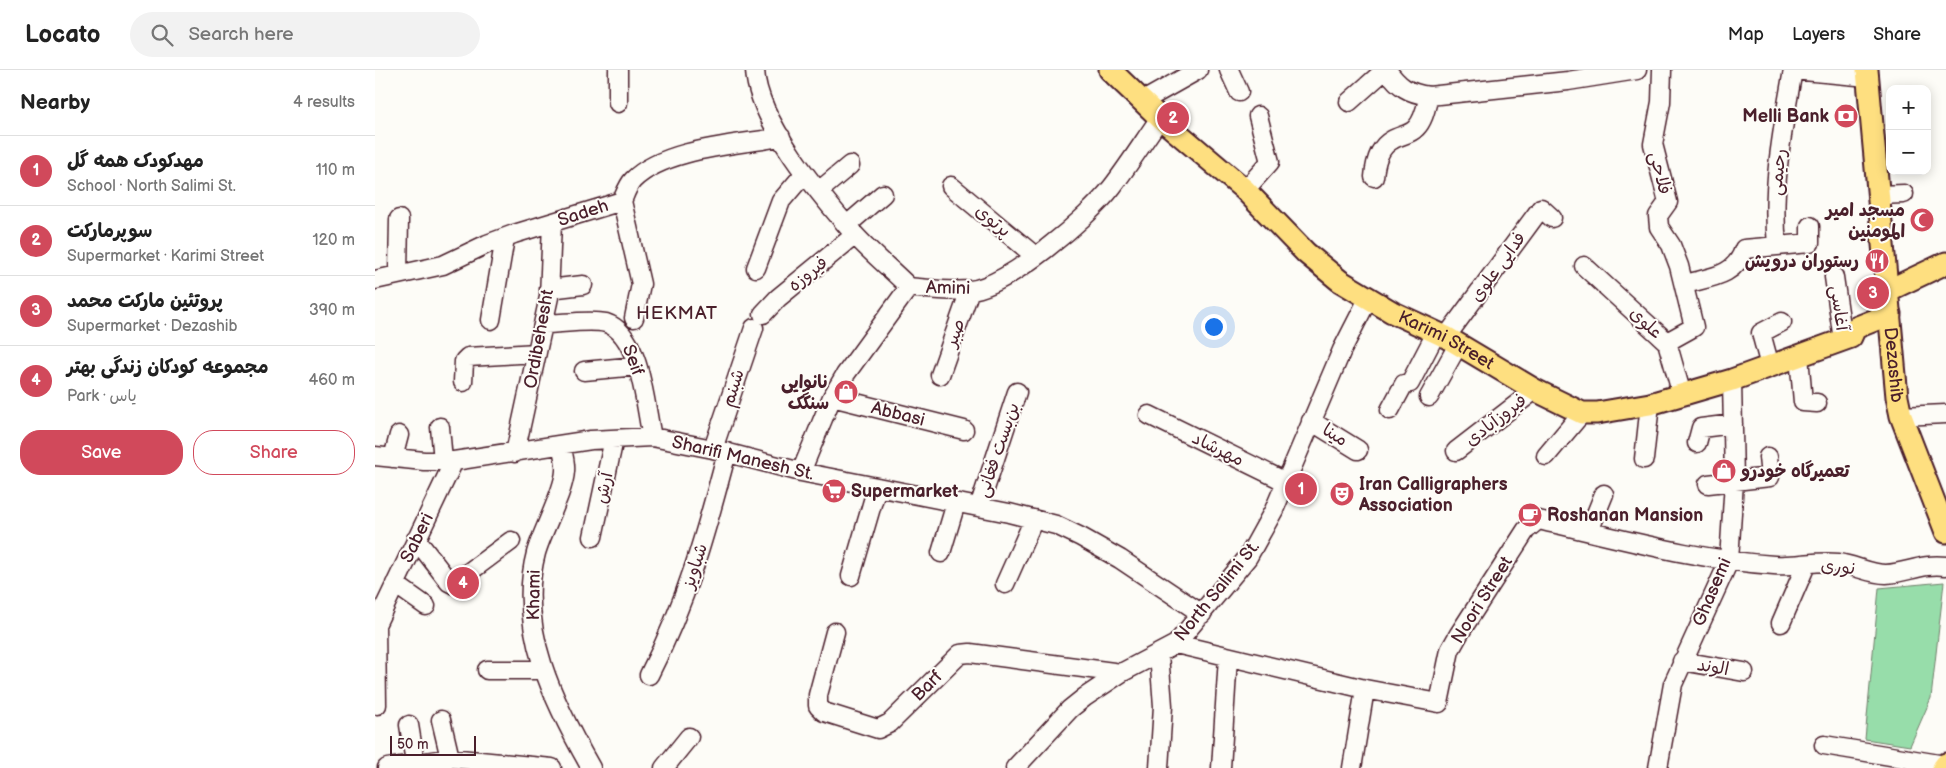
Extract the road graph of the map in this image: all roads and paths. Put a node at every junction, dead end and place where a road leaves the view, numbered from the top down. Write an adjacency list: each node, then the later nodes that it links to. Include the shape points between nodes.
1 (618, 70): 15 (street)
2 (755, 70): 18 (street, via 765,108)
3 (1109, 70): 13 (main road, Karimi Street)
4 (1199, 70): 13 (street)
5 (1229, 70): 11 (street)
6 (1386, 70): 12 (street, via 1398,86 1409,93); 14 (street)
7 (1637, 70): 12 (street)
8 (1663, 70): 43 (street, فلاحی, via 1653,144 1668,202 1658,216 1659,228 1671,245)
9 (1793, 70): 10 (street); 35 (street, رحیمی, via 1774,201)
10 (1867, 73): 27 (main road, Dezashib)
11 (1239, 92)
12 (1429, 96): 21 (street, via 1423,119 1415,130 1391,140 1381,151)
13 (1143, 101): 17 (main road, Karimi Street)
14 (1349, 102)
15 (618, 103)
16 (1258, 116): 23 (street, via 1270,162)
17 (1160, 118): 23 (main road, Karimi Street); 36 (street, Amini, via 1112,188)
18 (781, 137): 20 (street); 28 (street, Sadeh, via 703,150 667,160 632,182)
19 (850, 165): 24 (street)
20 (804, 174): 24 (street); 39 (street, via 781,201)
21 (1374, 177)
22 (951, 186): 36 (street, پرتوی)
23 (1245, 190): 49 (main road, Karimi Street, via 1306,252 1340,281)
24 (819, 191): 33 (street)
25 (883, 194): 33 (street, فیروزه)
26 (1904, 194): 27 (street)
27 (1879, 195): 48 (main road, Dezashib)
28 (622, 201): 31 (street, Sadeh); 50 (street, via 641,284)
29 (1552, 218): 56 (street, فدایی علوی, via 1541,208)
30 (399, 219): 40 (street)
31 (552, 223): 34 (street, Sadeh); 46 (street, Ordibehesht)
32 (1810, 226): 35 (street, via 1810,243)
33 (851, 230): 45 (street); 52 (street, فیروزه)
34 (505, 238): 40 (street, Sadeh, via 443,265); 51 (street)
35 (1777, 245): 43 (street, via 1743,249 1740,261 1731,271)
36 (1035, 256): 47 (street, Amini, via 1011,276)
37 (1946, 263): 48 (main road)
38 (1585, 266): 58 (street, علوی)
39 (756, 268)
40 (398, 274): 42 (street, Sadeh)
41 (1834, 277): 57 (street, آغاسی)
42 (375, 280)
43 (1685, 284): 58 (street, فلاحی, via 1693,327)
44 (583, 285): 46 (street)
45 (909, 287): 47 (street, Amini); 70 (street, Amini)
46 (549, 289): 55 (street, Ordibehesht)
47 (970, 290): 64 (street, صبر)
48 (1887, 290): 54 (main road, Dezashib)
49 (1369, 298): 56 (main road, Karimi Street); 79 (street, North Salimi St.)
50 (634, 318)
51 (491, 320)
52 (758, 321): 88 (street, شبنم)
53 (1782, 322): 62 (street, via 1761,334)
54 (1891, 322): 57 (main road, Karimi Street, via 1855,328); 78 (main road, Dezashib)
55 (544, 324): 59 (street, Ordibehesht); 61 (street, Seif, via 608,324 623,334)
56 (1447, 338): 67 (main road, Karimi Street); 71 (street); 74 (street, via 1410,383 1403,384)
57 (1847, 338): 60 (main road, Karimi Street)
58 (1667, 342): 69 (street, علوی)
59 (537, 353): 66 (street, via 468,357 464,361); 91 (street, Ordibehesht)
60 (1799, 356): 62 (main road, Karimi Street); 72 (street, via 1803,402)
61 (637, 366): 63 (street); 84 (street, Seif)
62 (1770, 366): 65 (main road, Karimi Street)
63 (584, 371)
64 (940, 375)
65 (1732, 380): 69 (main road, Karimi Street); 80 (street, Ghasemi)
66 (463, 382)
67 (1535, 390): 75 (main road, Karimi Street); 90 (street, فیروزآبادی)
68 (1017, 392): 104 (street, بن‌بست فغانی)
69 (1682, 395): 73 (main road, Karimi Street)
70 (832, 397): 82 (street, Abbasi); 97 (street, Amini)
71 (1429, 397)
72 (1817, 403)
73 (1650, 404): 75 (main road, Karimi Street); 95 (street)
74 (1390, 410)
75 (1583, 413): 92 (street)
76 (1946, 414): 78 (street)
77 (1149, 416): 99 (street, مهرشاد)
78 (1901, 416): 107 (main road, Dezashib)
79 (1311, 421): 89 (street, مینا); 99 (street, North Salimi St.)
80 (1733, 424): 86 (street, via 1701,428); 98 (street, Ghasemi)
81 (440, 427): 96 (street)
82 (964, 430)
83 (399, 435): 94 (street)
84 (651, 437): 85 (street, Sharifi Manesh St.); 88 (street, Sharifi Manesh St.)
85 (614, 439): 87 (street, Sharifi Manesh St.); 108 (street, آرش)
86 (1697, 443)
87 (561, 445): 91 (street, Sharifi Manesh St.); 128 (street, Khami, via 565,472 536,553 530,583 530,614)
88 (720, 450): 97 (street, Sharifi Manesh St.); 131 (street, شباویز, via 691,580 669,638)
89 (1358, 450)
90 (1456, 451)
91 (515, 453): 96 (street, Sharifi Manesh St.)
92 (1546, 456)
93 (1768, 457): 98 (street, via 1770,477)
94 (380, 459): 96 (street, Sharifi Manesh St.)
95 (1644, 459)
96 (449, 461): 109 (street, Saberi)
97 (801, 472): 101 (street, Sharifi Manesh St.)
98 (1734, 481): 100 (street); 112 (street, Ghasemi)
99 (1286, 482): 119 (street, North Salimi St., via 1248,557)
100 (1708, 484)
101 (877, 487): 103 (street, Sharifi Manesh St.); 115 (street)
102 (1604, 494): 106 (street)
103 (956, 503): 104 (street, Sharifi Manesh St.); 111 (street)
104 (979, 507): 105 (street, Sharifi Manesh St.)
105 (1034, 519): 117 (street); 119 (street, Sharifi Manesh St., via 1081,536)
106 (1589, 531): 112 (street, Noori Street); 132 (street, Noori Street, via 1538,520 1526,530 1450,650 1445,706)
107 (1946, 532)
108 (593, 537)
109 (416, 539): 110 (street, via 453,584); 116 (street, Saberi)
110 (511, 541)
111 (941, 553)
112 (1729, 561): 113 (street, نوری, via 1775,566); 126 (street, Ghasemi)
113 (1805, 565): 114 (street, نوری, via 1837,563 1888,574 1917,566); 120 (street)
114 (1946, 566)
115 (851, 576)
116 (395, 584): 118 (street); 121 (street, Saberi)
117 (1005, 584)
118 (426, 606)
119 (1202, 614): 123 (street, North Salimi St.)
120 (1781, 623)
121 (376, 626): 133 (street, Saberi)
122 (835, 632): 130 (street, Barf, via 818,706 824,712 878,729 890,723 960,654)
123 (1176, 644): 124 (street, North Salimi St.); 125 (street, Noori Street)
124 (1159, 654): 130 (street, North Salimi St.); 146 (street, via 1163,706)
125 (1228, 657): 132 (street, Noori Street); 147 (street)
126 (1682, 661): 129 (street, الوند); 149 (street, Ghasemi, via 1673,684)
127 (487, 670): 128 (street)
128 (544, 670): 143 (street, Khami, via 571,733)
129 (1744, 672)
130 (1121, 673): 145 (street, North Salimi St., via 1069,709)
131 (649, 676)
132 (1365, 689): 148 (street)
133 (377, 704)
134 (441, 720): 138 (street)
135 (409, 726): 141 (street)
136 (689, 737): 144 (street)
137 (1823, 745): 139 (street)
138 (450, 758): 140 (street); 141 (street)
139 (1945, 765)
140 (494, 766): 142 (street)
141 (403, 767)
142 (552, 768)
143 (591, 768)
144 (664, 768)
145 (1015, 768)
146 (1159, 768)
147 (1221, 768)
148 (1352, 768)
149 (1658, 768)

